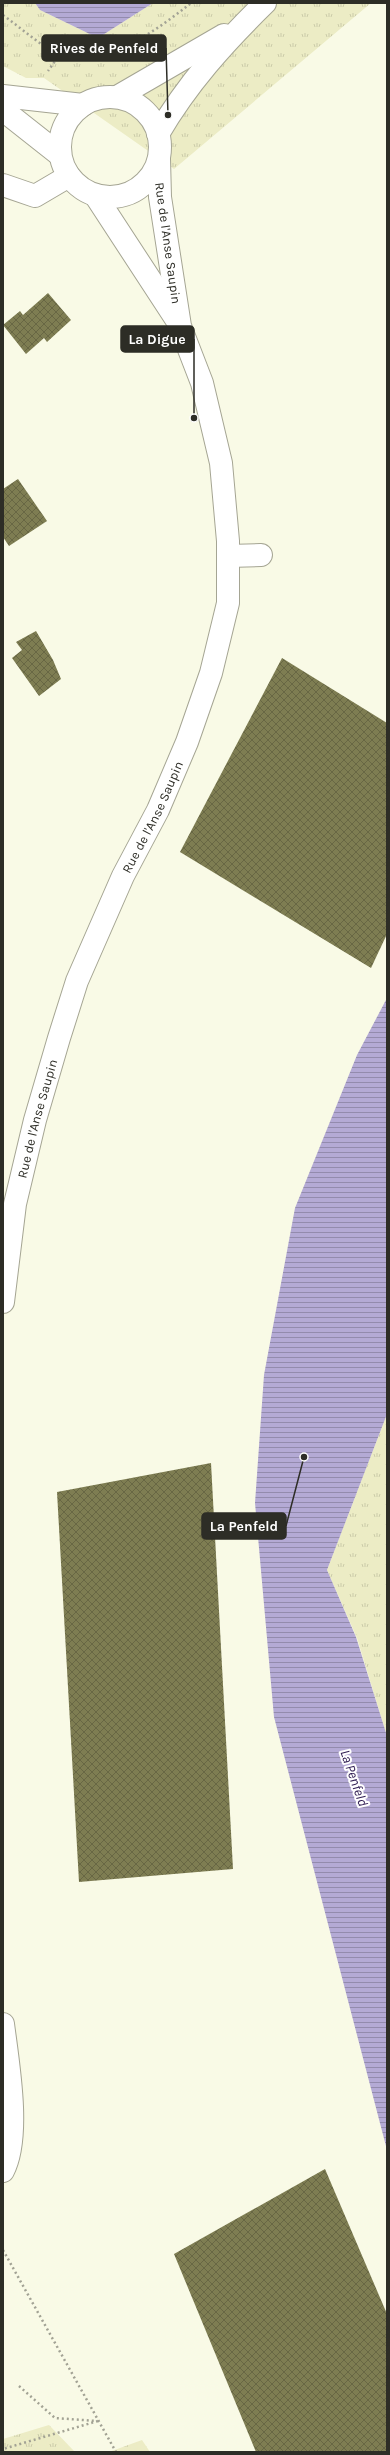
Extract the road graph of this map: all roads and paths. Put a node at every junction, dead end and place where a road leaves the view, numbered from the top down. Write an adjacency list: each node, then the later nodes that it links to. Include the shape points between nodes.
1 (191, 3): 5 (path, via 163,25 110,53 85,59)
2 (265, 3): 4 (street)
3 (3, 15): 5 (path)
4 (246, 22): 6 (street); 10 (street, via 195,78)
5 (58, 57): 7 (path, via 44,78 28,82)
6 (116, 97): 8 (street, via 99,99); 10 (street, via 132,102 146,113 156,126)
7 (13, 98): 8 (street)
8 (83, 105): 11 (street, via 71,116 64,130 60,142)
9 (3, 110): 11 (street)
10 (158, 134): 12 (street)
11 (60, 155): 13 (street)
12 (159, 159): 15 (street, via 152,175 140,188 111,198); 16 (street, Rue de l'Anse Saupin, via 160,197)
13 (69, 176): 14 (street, via 35,196); 15 (street)
14 (3, 185)
15 (95, 195): 16 (street, Rue de l'Anse Saupin)
16 (180, 326): 18 (street, Rue de l'Anse Saupin, via 202,383 221,463)
17 (261, 555): 18 (street)
18 (228, 556): 19 (street, Rue de l'Anse Saupin, via 228,603 204,694 158,810 122,876 77,982 59,1038 35,1120 15,1204)
19 (3, 1302)
20 (3, 2024): 21 (street, via 10,2076 12,2136 8,2163)
21 (3, 2171)
22 (3, 2250): 24 (path)
23 (19, 2386): 24 (path, via 55,2418)
24 (98, 2421): 25 (path, via 4,2449); 26 (path)
25 (3, 2452)
26 (116, 2452)

